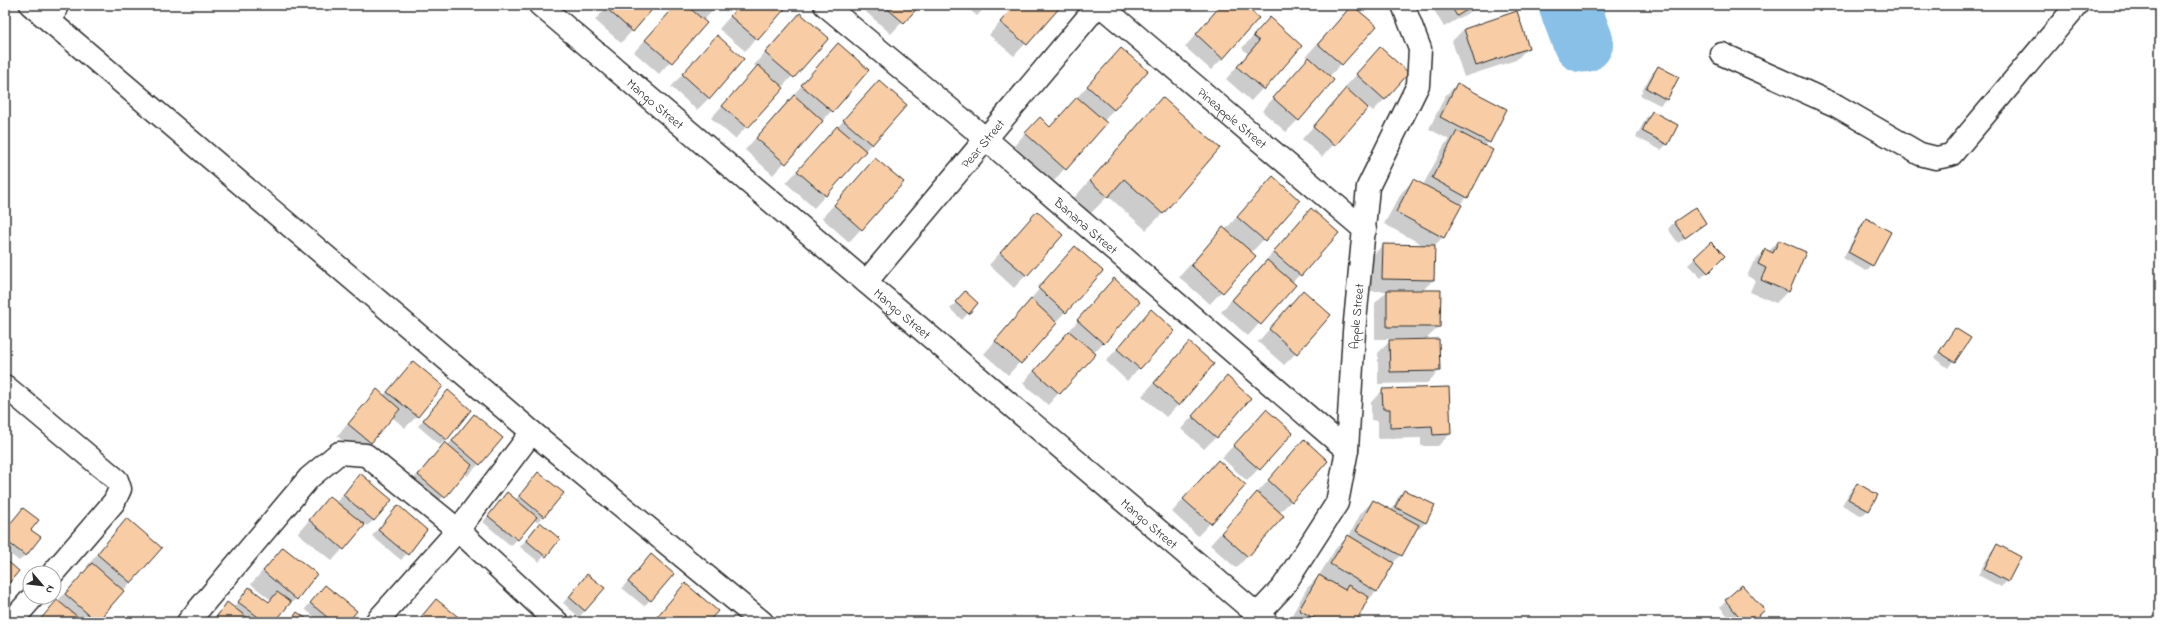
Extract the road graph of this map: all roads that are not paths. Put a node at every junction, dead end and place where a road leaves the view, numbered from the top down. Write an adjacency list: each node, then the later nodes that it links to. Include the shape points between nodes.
1 (30, 5): 7 (street)
2 (540, 5): 11 (street, Mango Street)
3 (824, 5): 9 (street, Banana Street)
4 (1099, 5): 9 (street, Pear Street); 10 (street, Pineapple Street)
5 (1403, 5): 10 (street, Apple Street, via 1420,49 1418,85 1368,187)
6 (2078, 5): 8 (street, via 1951,155 1936,158 1920,154 1837,106)
7 (54, 14): 13 (street)
8 (1722, 54)
9 (986, 139): 11 (street, Pear Street); 14 (street, Banana Street)
10 (1365, 230): 14 (street, Apple Street, via 1354,332)
11 (866, 282): 18 (street, Mango Street)
12 (9, 396): 16 (street, via 117,480 120,489 114,502)
13 (532, 432): 15 (street); 23 (street)
14 (1346, 450): 18 (street, Apple Street, via 1337,502)
15 (458, 530): 20 (street, via 366,455 339,453 309,478); 21 (street); 22 (street)
16 (60, 565)
17 (26, 605): 19 (street)
18 (1262, 618)
19 (11, 622)
20 (188, 622)
21 (376, 622)
22 (558, 622)
23 (762, 622)

